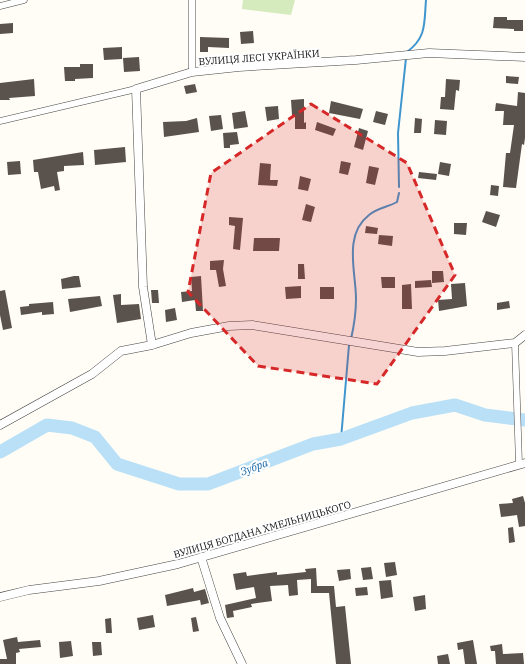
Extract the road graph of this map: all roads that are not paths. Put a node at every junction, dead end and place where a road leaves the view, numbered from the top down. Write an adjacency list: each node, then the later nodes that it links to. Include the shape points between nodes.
1 (24, 0): 3 (street)
2 (192, 0): 5 (street)
3 (0, 6)
4 (525, 57): 5 (street, ВУЛИЦЯ ЛЕСІ УКРАЇНКИ, via 429,53)
5 (192, 72): 6 (street, ВУЛИЦЯ ЛЕСІ УКРАЇНКИ)
6 (136, 89): 7 (street, ВУЛИЦЯ ЛЕСІ УКРАЇНКИ); 10 (street, via 143,287)
7 (0, 121)
8 (525, 335): 9 (street)
9 (515, 343): 10 (street, via 418,352 252,325 191,333); 12 (street, via 521,395 517,411)
10 (152, 345): 11 (street, via 121,351 92,374)
11 (0, 425)
12 (522, 464): 13 (street, ВУЛИЦЯ БОГДАНА ХМЕЛЬНИЦЬКОГО)
13 (201, 557): 14 (street, ВУЛИЦЯ БОГДАНА ХМЕЛЬНИЦЬКОГО, via 99,581 29,590); 15 (street, via 220,618)
14 (0, 597)
15 (242, 664)

